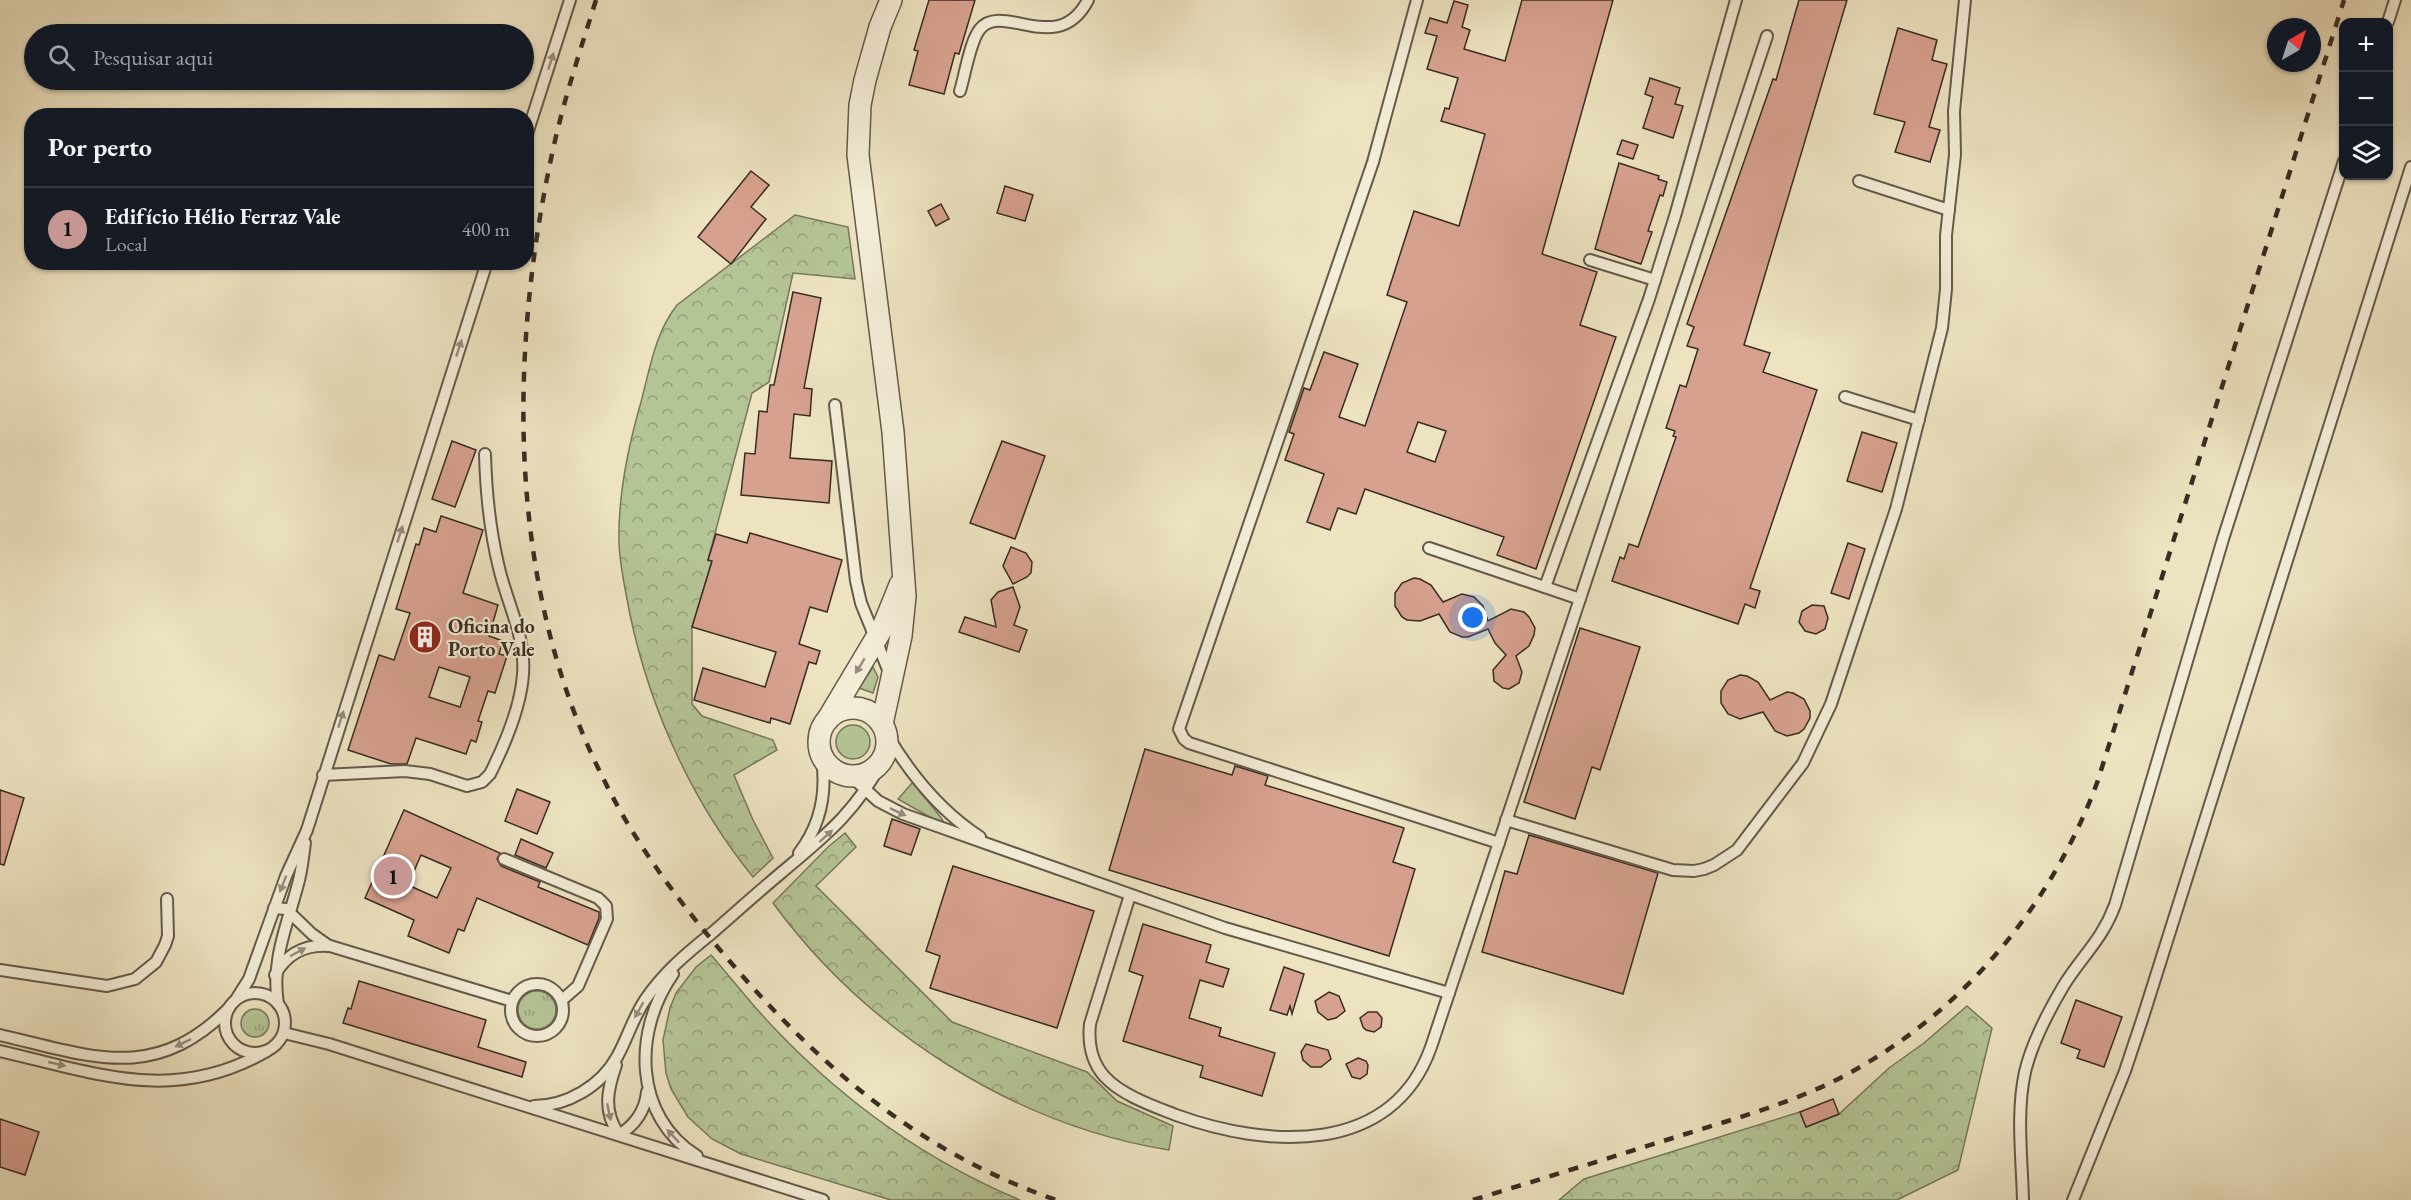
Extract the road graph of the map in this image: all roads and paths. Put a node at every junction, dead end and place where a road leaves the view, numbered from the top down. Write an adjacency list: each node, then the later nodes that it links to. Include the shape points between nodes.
1 (570, 0): 11 (lane, one-way to 1)
2 (891, 0): 24 (street, via 865,80 858,155 893,432)
3 (1088, 0): 10 (lane, via 1071,20 1051,27 1031,27 1005,20 986,24 976,34)
4 (1417, 0): 36 (lane, via 1373,162 1179,729 1189,743)
5 (1736, 0): 18 (lane)
6 (1965, 0): 15 (lane)
7 (2395, 0): 8 (lane)
8 (2389, 18)
9 (1767, 36): 26 (lane)
10 (960, 91)
11 (534, 112)
12 (2411, 167): 65 (lane, via 2143,1017)
13 (2339, 174): 64 (lane, via 2203,606 2115,905 2101,936 2059,994 2028,1062 2021,1098)
14 (1859, 182): 15 (lane)
15 (1948, 210): 21 (lane, via 1942,328)
16 (1590, 260): 18 (lane)
17 (484, 270): 32 (lane, one-way to 17)
18 (1655, 280): 25 (lane)
19 (1845, 397): 21 (lane)
20 (836, 405): 27 (lane, via 856,581)
21 (1919, 420): 34 (lane, via 1882,551 1822,726 1792,779 1737,850 1714,866 1694,871 1673,870)
22 (485, 454): 32 (lane, via 493,541 524,661 519,702 490,774 482,782 467,786 405,771)
23 (1429, 548): 25 (lane)
24 (903, 576): 27 (street); 28 (street, via 904,619)
25 (1545, 587): 26 (lane)
26 (1580, 599): 34 (lane)
27 (876, 638): 28 (lane); 29 (street, one-way to 29)
28 (891, 681): 30 (street)
29 (827, 722): 30 (street, via 841,711 860,709); 31 (street)
30 (884, 728): 33 (street, via 887,742 883,760); 37 (lane, via 907,767 936,801)
31 (820, 748): 33 (street, via 835,771); 39 (lane, via 824,790 818,819 805,845)
32 (323, 775): 35 (lane)
33 (859, 784): 37 (lane, one-way to 37, via 878,801 903,814); 39 (lane, one-way to 33, via 829,834)
34 (1506, 820): 36 (lane)
35 (307, 830): 42 (lane, one-way to 42); 43 (lane)
36 (1499, 843): 48 (lane)
37 (993, 845): 40 (lane)
38 (504, 859): 50 (lane, via 598,898 606,906 607,919 581,981)
39 (781, 873): 45 (lane)
40 (1130, 895): 48 (lane, via 1269,942); 48 (lane, via 1090,1024 1090,1048 1099,1069 1114,1085 1188,1119 1237,1132 1292,1137 1333,1134 1368,1122 1396,1103 1417,1078)
41 (167, 899): 46 (lane, via 165,945 156,962 135,979 107,986)
42 (274, 908): 43 (lane); 49 (lane, via 249,979)
43 (290, 913): 44 (lane); 47 (lane)
44 (330, 946): 47 (lane, one-way to 44, via 286,959 302,948); 51 (lane)
45 (691, 950): 56 (lane, one-way to 56, via 666,973 645,1001); 59 (lane, via 669,979 654,1012 645,1061)
46 (0, 970)
47 (275, 975): 52 (lane)
48 (1449, 993)
49 (237, 998): 52 (lane, via 262,994); 53 (lane)
50 (562, 1000): 51 (lane, via 554,990 535,984 522,988); 51 (lane, via 564,1014 559,1026 536,1037 523,1033 514,1023)
51 (512, 1002)
52 (278, 1004): 54 (lane, via 284,1014)
53 (229, 1008): 55 (lane, one-way to 55, via 206,1029 179,1045 130,1059 92,1056); 58 (lane, via 225,1026 232,1043 248,1053)
54 (284, 1033): 58 (lane); 60 (lane)
55 (0, 1035)
56 (621, 1047): 60 (lane, via 610,1068 586,1090 557,1103); 61 (lane, one-way to 61, via 607,1094 610,1120)
57 (0, 1051): 58 (lane, one-way to 58, via 110,1077 159,1082 207,1076)
58 (267, 1051)
59 (647, 1088): 61 (lane, via 638,1118); 62 (lane, one-way to 59, via 673,1137 657,1114)
60 (525, 1106): 61 (lane)
61 (619, 1135): 62 (lane)
62 (721, 1168): 63 (lane)
63 (823, 1200)
64 (2023, 1200)
65 (2073, 1200)

